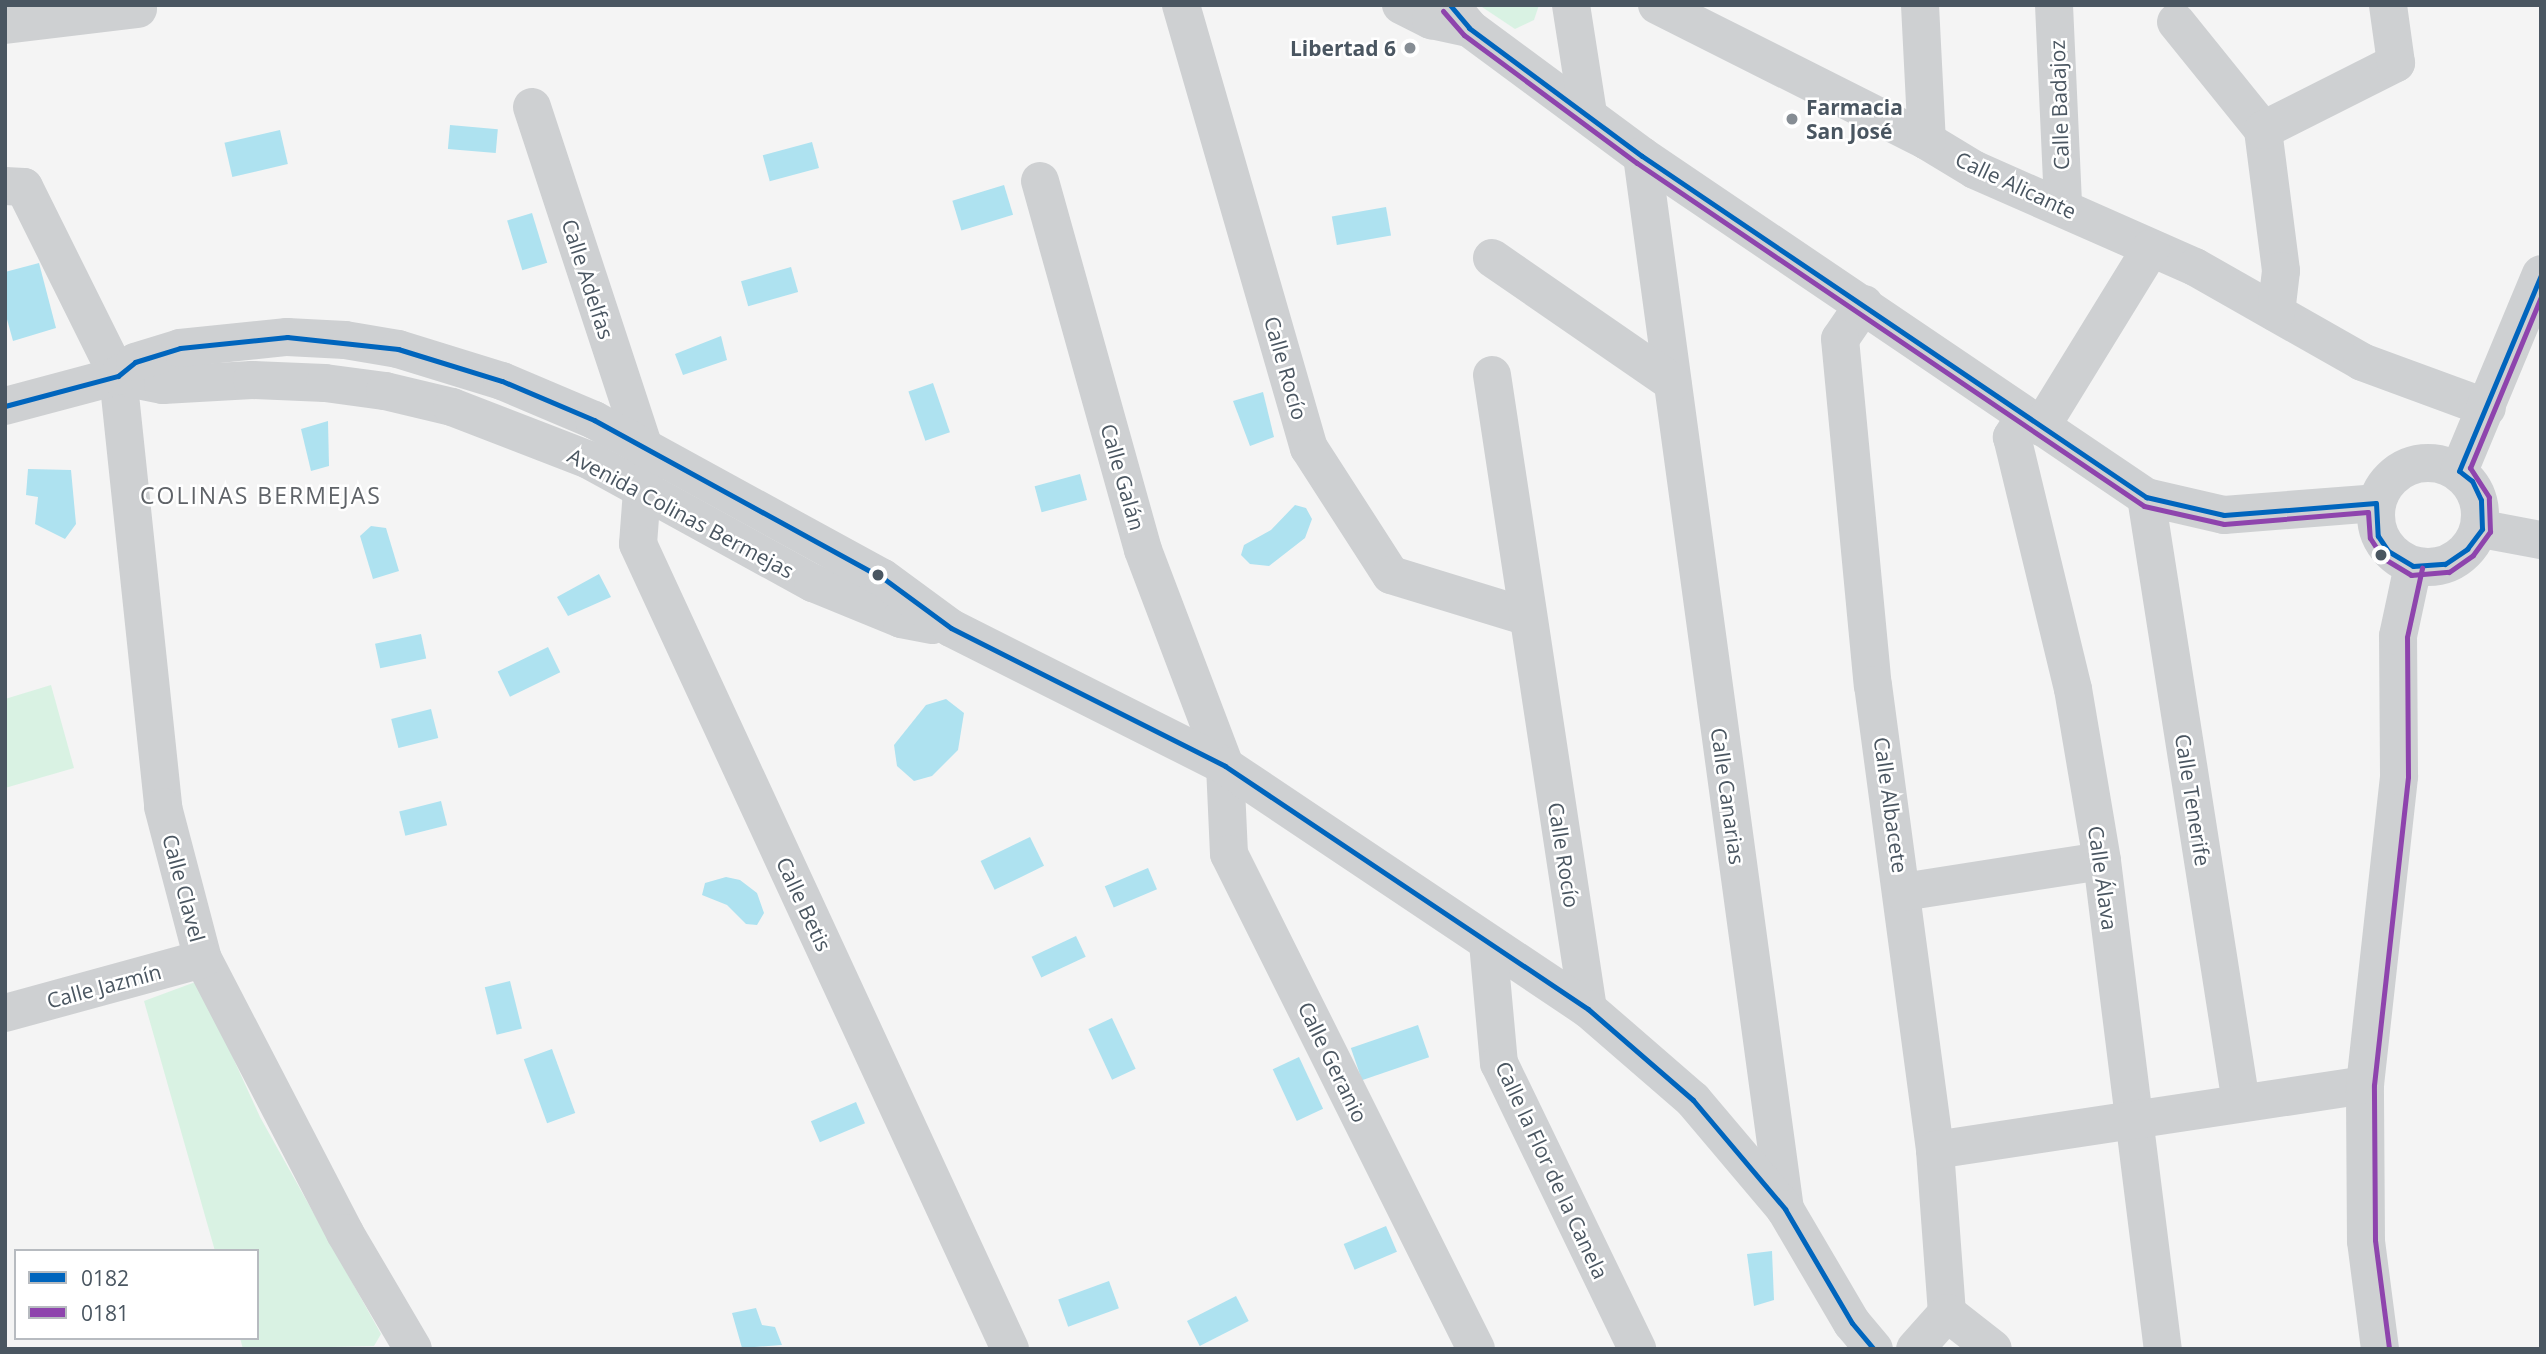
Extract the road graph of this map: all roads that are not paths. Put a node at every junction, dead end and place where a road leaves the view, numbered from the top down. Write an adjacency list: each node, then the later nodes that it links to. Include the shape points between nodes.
1 (1181, 5): 39 (street, Calle Rocío, via 1309,448 1391,575)
2 (1401, 5): 9 (street, via 1431,20)
3 (1571, 5): 13 (street)
4 (1657, 5): 15 (street, Calle Alicante)
5 (1920, 5): 15 (street)
6 (2054, 5): 19 (street, Calle Badajoz)
7 (2388, 5): 14 (street, via 2396,63)
8 (138, 9): 11 (street)
9 (1460, 17): 13 (street)
10 (2176, 22): 14 (street)
11 (5, 25)
12 (532, 107): 31 (street, Calle Adelfas)
13 (1588, 113): 16 (street)
14 (2263, 130): 24 (street, via 2281,271)
15 (1927, 141): 19 (street, Calle Alicante, via 1975,170)
16 (1642, 156): 23 (street); 27 (street, Calle Canarias)
17 (1040, 181): 41 (street, Calle Galán, via 1143,550)
18 (5, 186): 26 (street, via 24,187)
19 (2063, 206): 20 (street, Calle Alicante)
20 (2151, 248): 24 (street, Calle Alicante); 30 (street)
21 (1492, 258): 27 (street)
22 (2541, 274): 29 (street)
23 (1864, 304): 30 (street); 43 (street, Calle Albacete, via 1840,339 1873,685)
24 (2276, 313): 29 (street, Calle Alicante, via 2362,362)
25 (1492, 375): 39 (street, Calle Rocío)
26 (118, 376): 28 (street, Avenida Colinas Bermejas); 31 (street, Avenida Colinas Bermejas, via 135,362 218,341 345,340 398,349 502,381 594,420); 33 (street, Avenida Colinas Bermejas, via 163,385 252,380 385,391 452,407 523,433 589,460); 45 (street, Calle Clavel, via 163,807)
27 (1672, 382): 52 (street, Calle Canarias)
28 (5, 406)
29 (2487, 408): 32 (street)
30 (2033, 422): 34 (street); 42 (street, Calle Álava, via 2011,437 2073,689)
31 (645, 451): 33 (street, Calle Betis); 40 (street, Avenida Colinas Bermejas, via 883,578)
32 (2459, 471): 35 (street, via 2444,465 2411,467 2397,474); 36 (street, via 2472,481 2481,500)
33 (643, 490): 40 (street, Avenida Colinas Bermejas, via 813,583 901,619); 55 (street, Calle Betis, via 638,544)
34 (2146, 497): 35 (street, via 2224,515); 49 (street, Calle Tenerife)
35 (2375, 502): 38 (street, via 2378,536 2388,551)
36 (2482, 529): 37 (street); 38 (street, via 2467,549 2445,564)
37 (2541, 540)
38 (2413, 566): 48 (street, via 2398,636 2399,776)
39 (1528, 617): 46 (street, Calle Rocío)
40 (951, 628): 41 (street)
41 (1225, 766): 44 (street); 56 (street, Calle Geranio, via 1229,854)
42 (2102, 861): 43 (street); 50 (street, Calle Álava)
43 (1903, 892): 51 (street, Calle Albacete)
44 (1488, 943): 46 (street); 57 (street, Calle la Flor de la Canela, via 1499,1063)
45 (203, 959): 47 (street, Calle Jazmín); 54 (street, Calle Clavel, via 345,1233)
46 (1588, 1009): 52 (street, via 1693,1100)
47 (5, 1013)
48 (2365, 1084): 49 (street); 62 (street, via 2366,1241)
49 (2241, 1103): 50 (street)
50 (2137, 1118): 51 (street); 61 (street, Calle Álava)
51 (1935, 1150): 53 (street, Calle Albacete)
52 (1785, 1209): 58 (street, via 1852,1323)
53 (1947, 1313): 59 (street); 60 (street)
54 (413, 1349)
55 (1010, 1349)
56 (1476, 1349)
57 (1637, 1349)
58 (1874, 1349)
59 (1915, 1349)
60 (1993, 1349)
61 (2163, 1349)
62 (2380, 1349)

